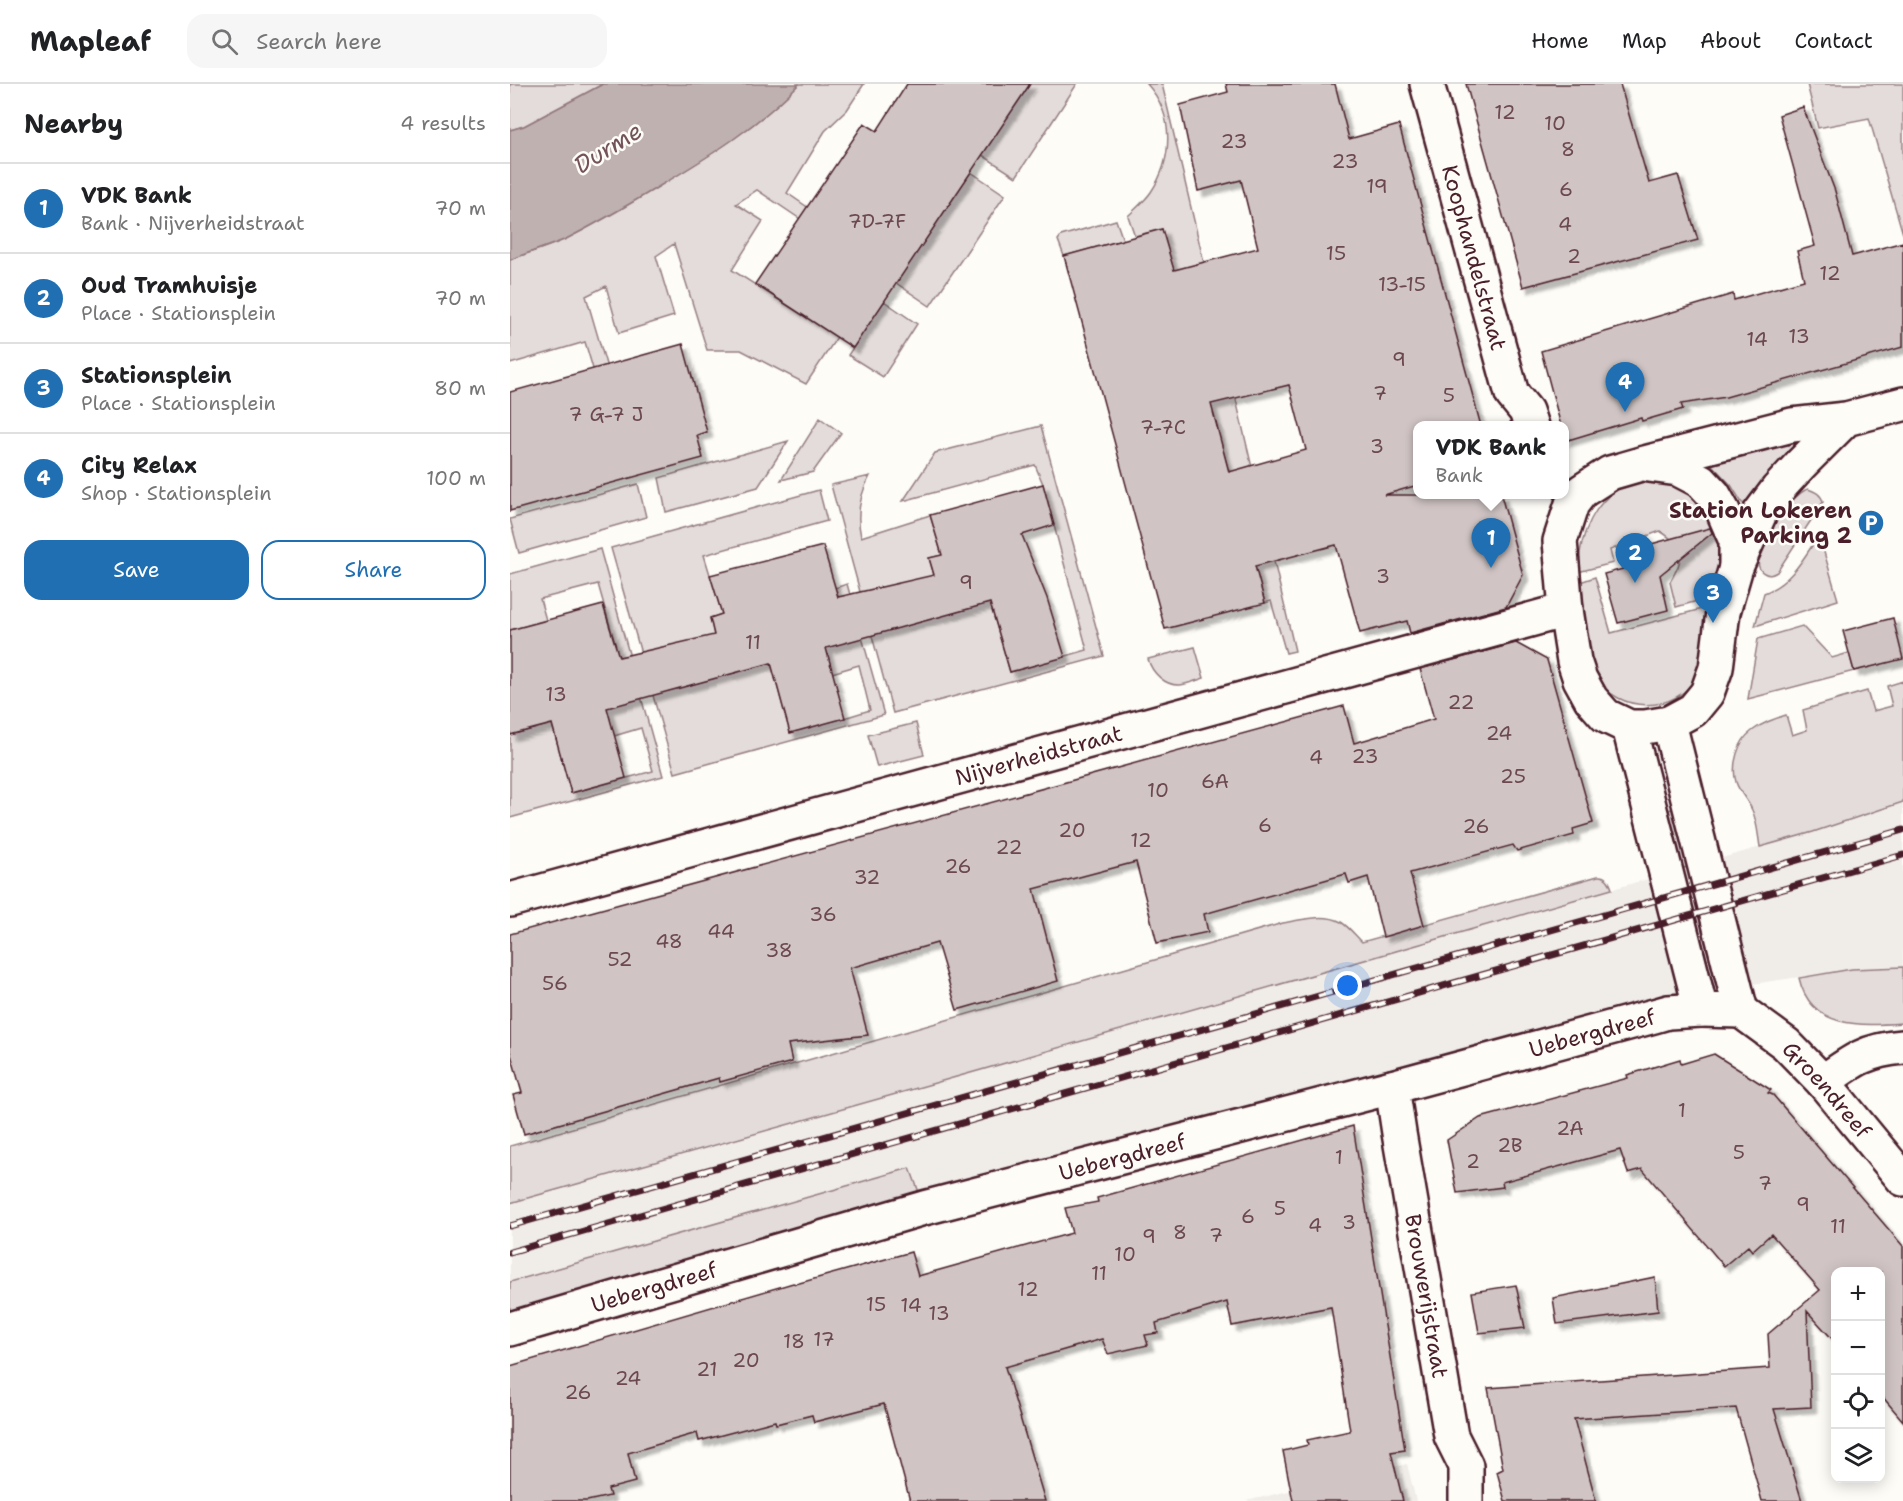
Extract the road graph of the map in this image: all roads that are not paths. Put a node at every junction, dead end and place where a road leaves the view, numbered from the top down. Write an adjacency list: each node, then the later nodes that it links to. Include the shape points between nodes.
1 (1427, 84): 4 (street, Koophandelstraat, via 1512,394)
2 (1903, 404): 3 (street)
3 (1846, 419): 5 (street, via 1792,425); 8 (street, via 1785,481 1760,513)
4 (1529, 421)
5 (1641, 464): 7 (street, via 1610,473 1582,491 1572,504); 8 (street, via 1678,469 1701,482 1713,495 1736,541)
6 (1550, 499): 7 (street)
7 (1560, 541): 9 (street)
8 (1736, 567): 10 (street, via 1723,612 1716,668 1707,693 1693,710)
9 (1566, 610): 11 (street, via 1574,661 1591,699 1606,716); 12 (street, Nijverheidstraat)
10 (1669, 723): 11 (street); 14 (street)
11 (1629, 727): 13 (street)
12 (510, 900)
13 (1701, 1010): 14 (street, Uebergdreef); 17 (street, Uebergdreef, via 1668,1012)
14 (1741, 1011): 16 (street, Groendreef, via 1786,1044)
15 (1903, 1047): 16 (street, via 1858,1057)
16 (1823, 1082): 18 (street, Groendreef)
17 (1392, 1086): 19 (street, Uebergdreef, via 924,1208); 20 (street, Brouwerijstraat, via 1451,1436 1466,1466)
18 (1903, 1179)
19 (510, 1329)
20 (1466, 1501)

